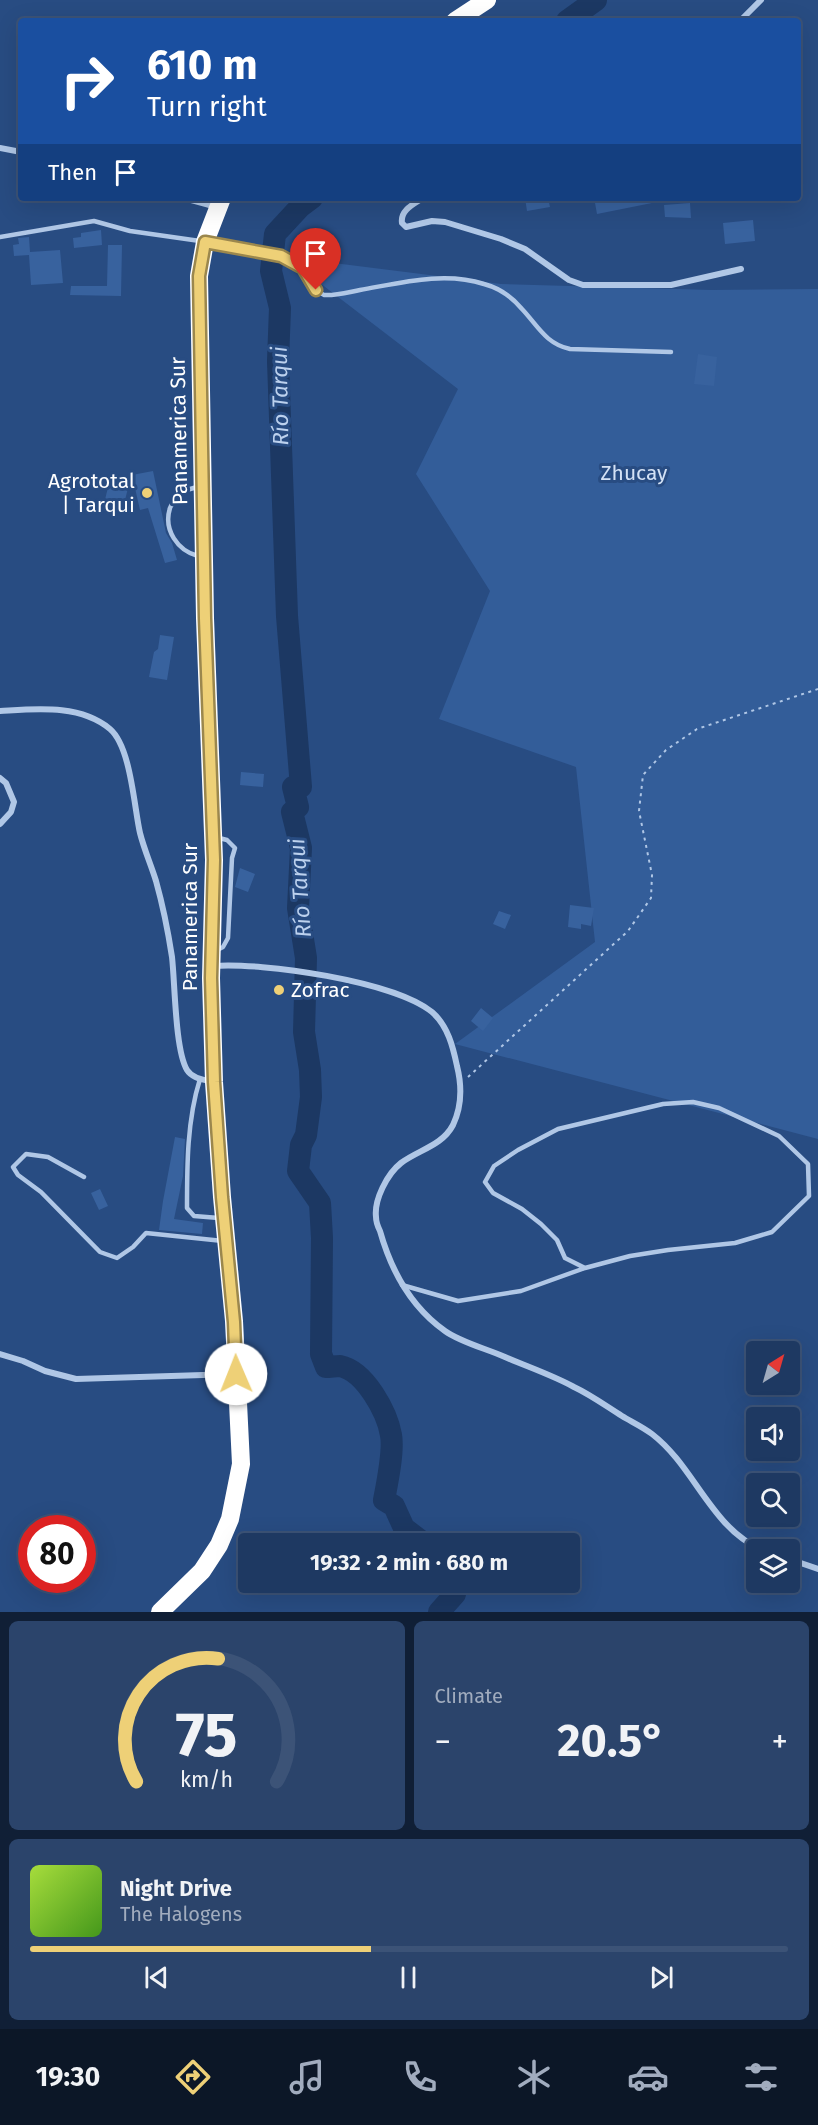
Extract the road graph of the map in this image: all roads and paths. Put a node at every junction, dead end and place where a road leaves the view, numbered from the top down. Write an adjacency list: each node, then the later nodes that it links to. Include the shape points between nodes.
1 (487, 0): 3 (highway)
2 (760, 0): 4 (street)
3 (460, 18)
4 (743, 18)
5 (0, 148): 6 (street)
6 (18, 151)
7 (419, 201): 11 (street, via 401,218 406,227 445,222 501,239 525,249 569,280 583,285 671,285)
8 (220, 203): 10 (highway, Panamerica Sur)
9 (0, 237): 10 (lane, via 94,221 130,231)
10 (205, 242): 12 (lane, via 281,256 303,268 316,290 324,295 429,279 472,281 510,297 555,345 570,349); 13 (highway, Panamerica Sur, via 199,276)
11 (741, 269)
12 (670, 352)
13 (202, 486): 14 (highway, Panamerica Sur); 14 (lane, via 180,492 168,520 178,545 188,554)
14 (204, 558): 19 (highway, Panamerica Sur, via 213,837)
15 (818, 689): 21 (path, via 697,729 666,750 643,775 639,811 652,876 651,898 628,931)
16 (0, 711): 20 (street, via 49,710 95,718 119,742 132,779 141,834 165,916 184,1064 187,1071)
17 (0, 778): 18 (street, via 14,802)
18 (0, 824)
19 (211, 960): 20 (highway, Panamerica Sur); 21 (street, via 325,977 386,989 411,999 433,1013 444,1028)
20 (207, 1080): 23 (highway, Panamerica Sur); 23 (lane, via 194,1098 187,1208 194,1216)
21 (461, 1083): 26 (street, via 452,1126 440,1141 399,1164 378,1200 375,1216)
22 (84, 1177): 24 (lane, via 48,1157 26,1154 13,1167 100,1252 117,1258 146,1233)
23 (225, 1218): 24 (highway, Panamerica Sur)
24 (226, 1241): 28 (highway, Panamerica Sur)
25 (585, 1268): 25 (lane, via 630,1256 735,1244 772,1232 809,1196 808,1164 779,1136 719,1107 693,1101 663,1104 558,1129 494,1166 485,1182 493,1193 541,1224 556,1240 565,1258); 26 (lane, via 521,1291 458,1301)
26 (402, 1284): 29 (street, via 420,1310 446,1332 573,1386 652,1434 726,1526)
27 (0, 1354): 28 (street, via 76,1379)
28 (236, 1374): 32 (highway, Panamerica Sur, via 241,1464 230,1519 202,1571)
29 (746, 1542)
30 (800, 1563): 31 (street)
31 (818, 1569)
32 (160, 1612)

